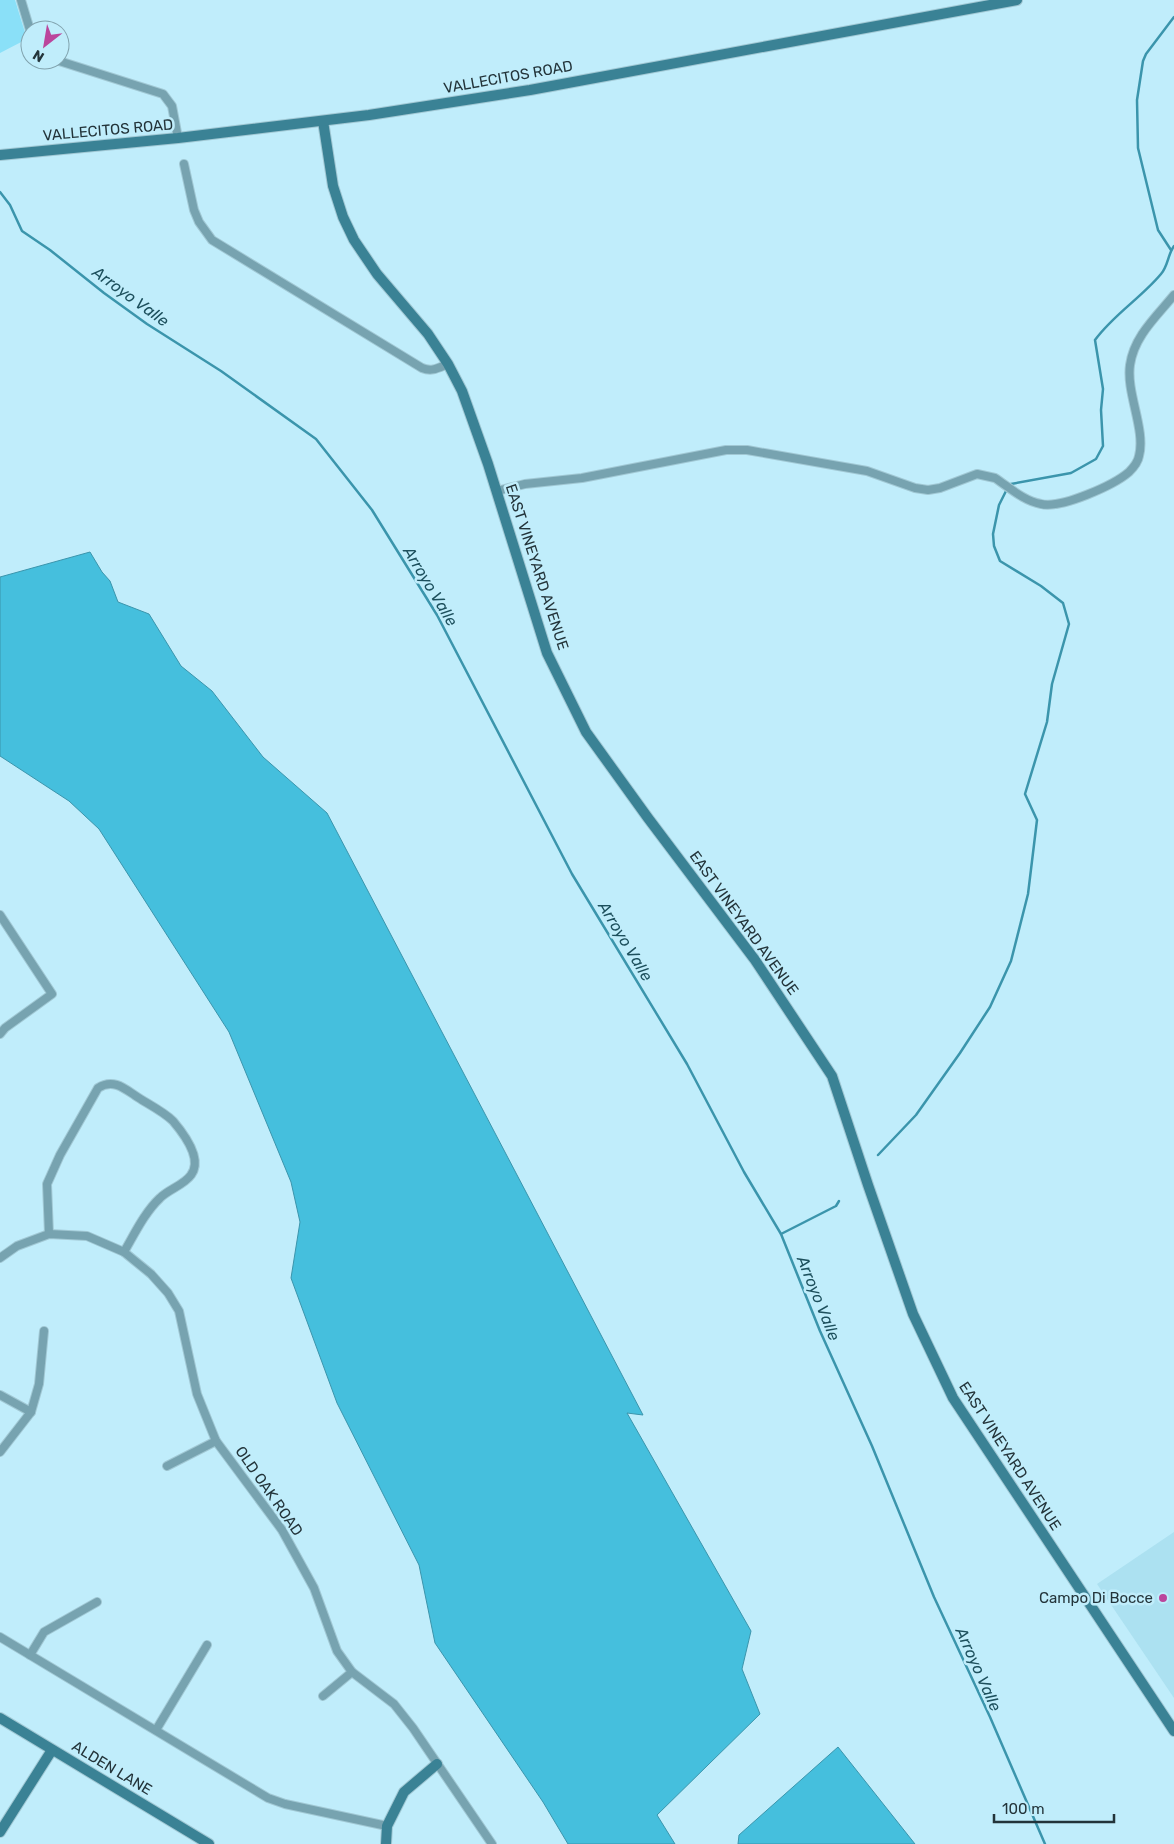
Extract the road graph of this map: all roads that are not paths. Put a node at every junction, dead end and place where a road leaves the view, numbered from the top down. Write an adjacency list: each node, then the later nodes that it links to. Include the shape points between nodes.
1 (21, 0): 3 (street)
2 (1017, 0): 5 (street, VALLECITOS ROAD, via 530,90)
3 (27, 20)
4 (70, 64): 6 (street, via 163,94 172,106)
5 (323, 122): 6 (street, VALLECITOS ROAD); 10 (street, EAST VINEYARD AVENUE, via 332,186 354,240)
6 (178, 138): 7 (street, VALLECITOS ROAD)
7 (5, 154)
8 (184, 164): 10 (street, via 194,210 212,240 422,368 429,371)
9 (1174, 295): 11 (street, via 1134,348 1130,366 1131,388 1140,440 1136,464 1119,479 1070,502 1044,505 1029,501 995,478 977,474 928,490 867,472 747,450 726,450)
10 (448, 364): 11 (street, EAST VINEYARD AVENUE, via 462,391)
11 (497, 491): 31 (street, EAST VINEYARD AVENUE, via 547,653 586,732 755,960 832,1076 913,1314 953,1398)
12 (0, 914): 13 (street, via 52,994)
13 (0, 1034)
14 (49, 1234): 15 (street, OLD OAK ROAD, via 86,1236); 15 (street, via 47,1184 98,1088 106,1083 116,1084 173,1121 192,1147 194,1162 192,1174 185,1182 174,1186 148,1211); 16 (street, OLD OAK ROAD, via 17,1246)
15 (124, 1252): 20 (street, OLD OAK ROAD, via 151,1274 179,1311 197,1394)
16 (0, 1258)
17 (44, 1332): 19 (street, via 40,1384)
18 (0, 1395): 19 (street)
19 (31, 1412): 21 (street)
20 (216, 1441): 22 (street); 27 (street, OLD OAK ROAD, via 282,1530 314,1588 337,1650)
21 (0, 1452)
22 (167, 1466)
23 (97, 1602): 26 (street, via 44,1632)
24 (0, 1638): 26 (street)
25 (207, 1645): 30 (street)
26 (30, 1655): 30 (street)
27 (352, 1672): 28 (street); 33 (street, OLD OAK ROAD, via 394,1704)
28 (323, 1696)
29 (0, 1718): 32 (street, ALDEN LANE)
30 (156, 1730): 34 (street, via 268,1798)
31 (1174, 1731)
32 (52, 1750): 35 (street); 36 (street, ALDEN LANE)
33 (437, 1764): 34 (street, via 404,1792); 38 (street, OLD OAK ROAD)
34 (387, 1826): 37 (street)
35 (0, 1832)
36 (209, 1844)
37 (386, 1844)
38 (492, 1844)

